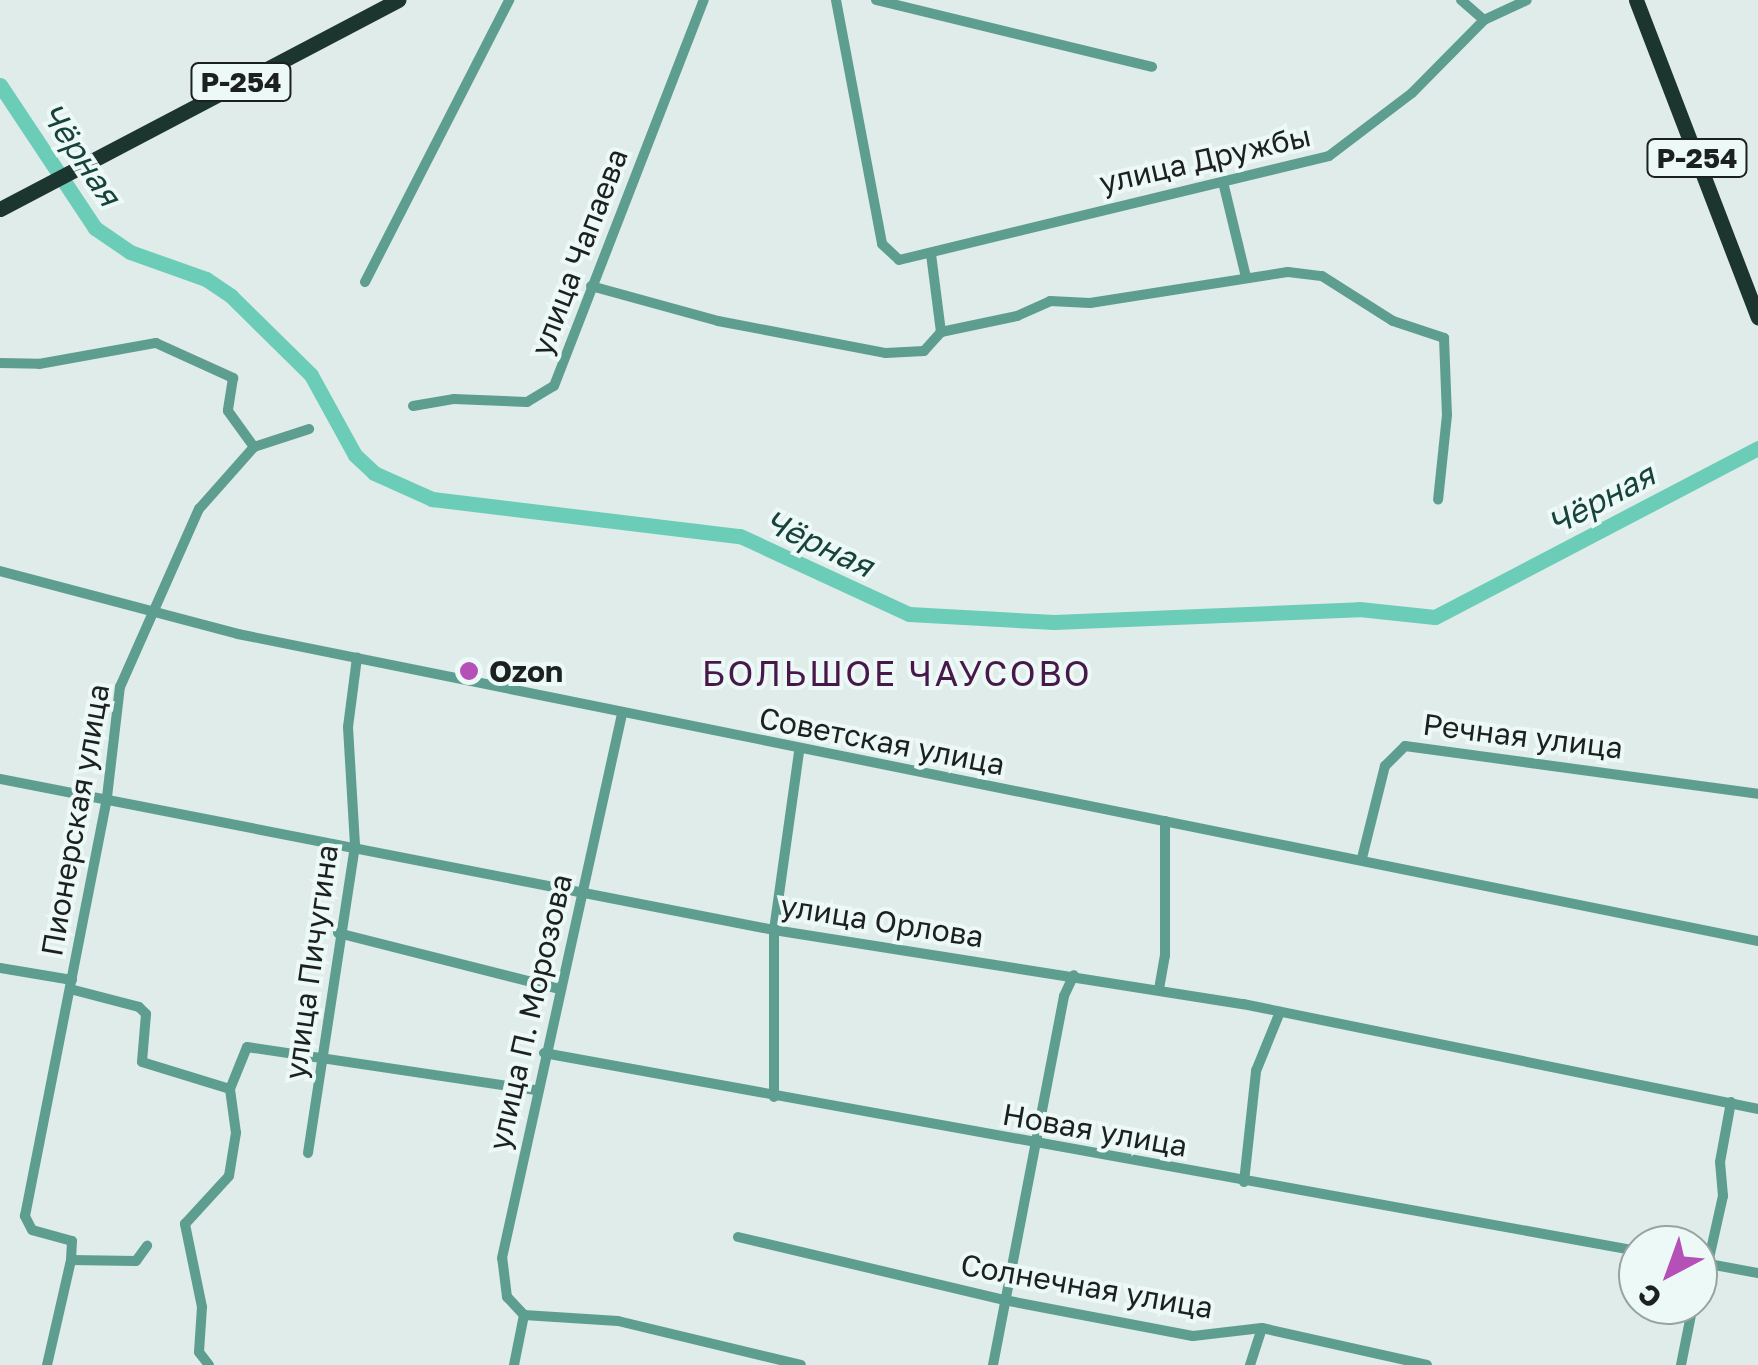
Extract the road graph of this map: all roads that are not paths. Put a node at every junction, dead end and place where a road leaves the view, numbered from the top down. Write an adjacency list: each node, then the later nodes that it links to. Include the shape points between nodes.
1 (398, 0): 12 (highway, Р-254)
2 (509, 0): 15 (street)
3 (704, 0): 16 (street, улица Чапаева)
4 (836, 0): 13 (street, улица Дружбы, via 882,244 892,257)
5 (876, 0): 10 (street)
6 (1461, 0): 9 (street)
7 (1527, 0): 9 (street)
8 (1636, 0): 17 (highway, Р-254)
9 (1484, 20): 11 (street, улица Дружбы, via 1412,93 1345,147)
10 (1152, 67)
11 (1223, 182): 13 (street, улица Дружбы); 14 (street)
12 (0, 209)
13 (931, 254): 18 (street)
14 (1246, 278): 18 (street, via 1090,304 1050,301 1017,316); 23 (street, via 1322,276 1393,321 1444,338 1448,415)
15 (366, 282)
16 (591, 286): 18 (street, via 718,321 886,353 924,352); 20 (street, улица Чапаева, via 546,395)
17 (1758, 317)
18 (941, 332)
19 (0, 363): 22 (street, via 39,364 156,343 230,375 228,411)
20 (412, 406)
21 (308, 429): 22 (street, Пионерская улица)
22 (254, 447): 25 (street, Пионерская улица, via 199,508)
23 (1438, 500)
24 (0, 570): 25 (street, Советская улица)
25 (149, 613): 26 (street, Советская улица); 31 (street, Пионерская улица, via 120,688)
26 (357, 658): 27 (street, Советская улица); 33 (street, улица Пичугина, via 348,727)
27 (622, 714): 28 (street, Советская улица); 35 (street, улица П. Морозова)
28 (799, 751): 32 (street, Советская улица); 36 (street)
29 (0, 779): 31 (street, улица Орлова)
30 (1758, 794): 34 (street, Речная улица, via 1405,746 1385,766)
31 (108, 797): 33 (street, улица Орлова); 41 (street, Пионерская улица)
32 (1165, 821): 34 (street, Советская улица); 42 (street)
33 (355, 845): 35 (street, улица Орлова); 37 (street, улица Пичугина)
34 (1362, 858): 38 (street, Советская улица)
35 (583, 893): 36 (street, улица Орлова); 43 (street, улица П. Морозова)
36 (774, 930): 40 (street, улица Орлова); 49 (street)
37 (338, 933): 43 (street); 46 (street, улица Пичугина)
38 (1758, 942)
39 (0, 968): 41 (street)
40 (1074, 975): 42 (street, улица Орлова); 52 (street)
41 (71, 985): 47 (street, via 140,1007 146,1014 142,1062); 59 (street, Пионерская улица, via 25,1216 32,1230 72,1241)
42 (1159, 988): 44 (street, улица Орлова)
43 (559, 989): 45 (street, улица П. Морозова)
44 (1280, 1012): 50 (street, улица Орлова); 54 (street, via 1256,1071)
45 (544, 1053): 48 (street, улица П. Морозова); 49 (street, Новая улица)
46 (324, 1054): 47 (street, via 247,1047); 48 (street); 53 (street, улица Пичугина)
47 (230, 1089): 67 (street, via 236,1132 229,1176 185,1224 202,1307 198,1352)
48 (536, 1090): 63 (street, улица П. Морозова, via 502,1258 507,1297)
49 (774, 1098): 52 (street, Новая улица)
50 (1731, 1102): 51 (street, улица Орлова); 55 (street)
51 (1758, 1109)
52 (1033, 1145): 54 (street, Новая улица); 62 (street)
53 (308, 1153)
54 (1244, 1182): 58 (street, Новая улица)
55 (1713, 1225)
56 (738, 1237): 62 (street, Солнечная улица)
57 (148, 1246): 59 (street, via 136,1260)
58 (1618, 1247)
59 (70, 1260): 66 (street)
60 (1718, 1265): 61 (street)
61 (1758, 1272)
62 (1004, 1300): 65 (street, Солнечная улица, via 1208,1338); 70 (street)
63 (524, 1315): 68 (street); 69 (street, via 618,1321)
64 (1689, 1325): 73 (street)
65 (1262, 1328): 71 (street); 72 (street, Солнечная улица)
66 (48, 1365)
67 (209, 1365)
68 (514, 1365)
69 (801, 1365)
70 (992, 1365)
71 (1250, 1365)
72 (1427, 1365)
73 (1681, 1365)

